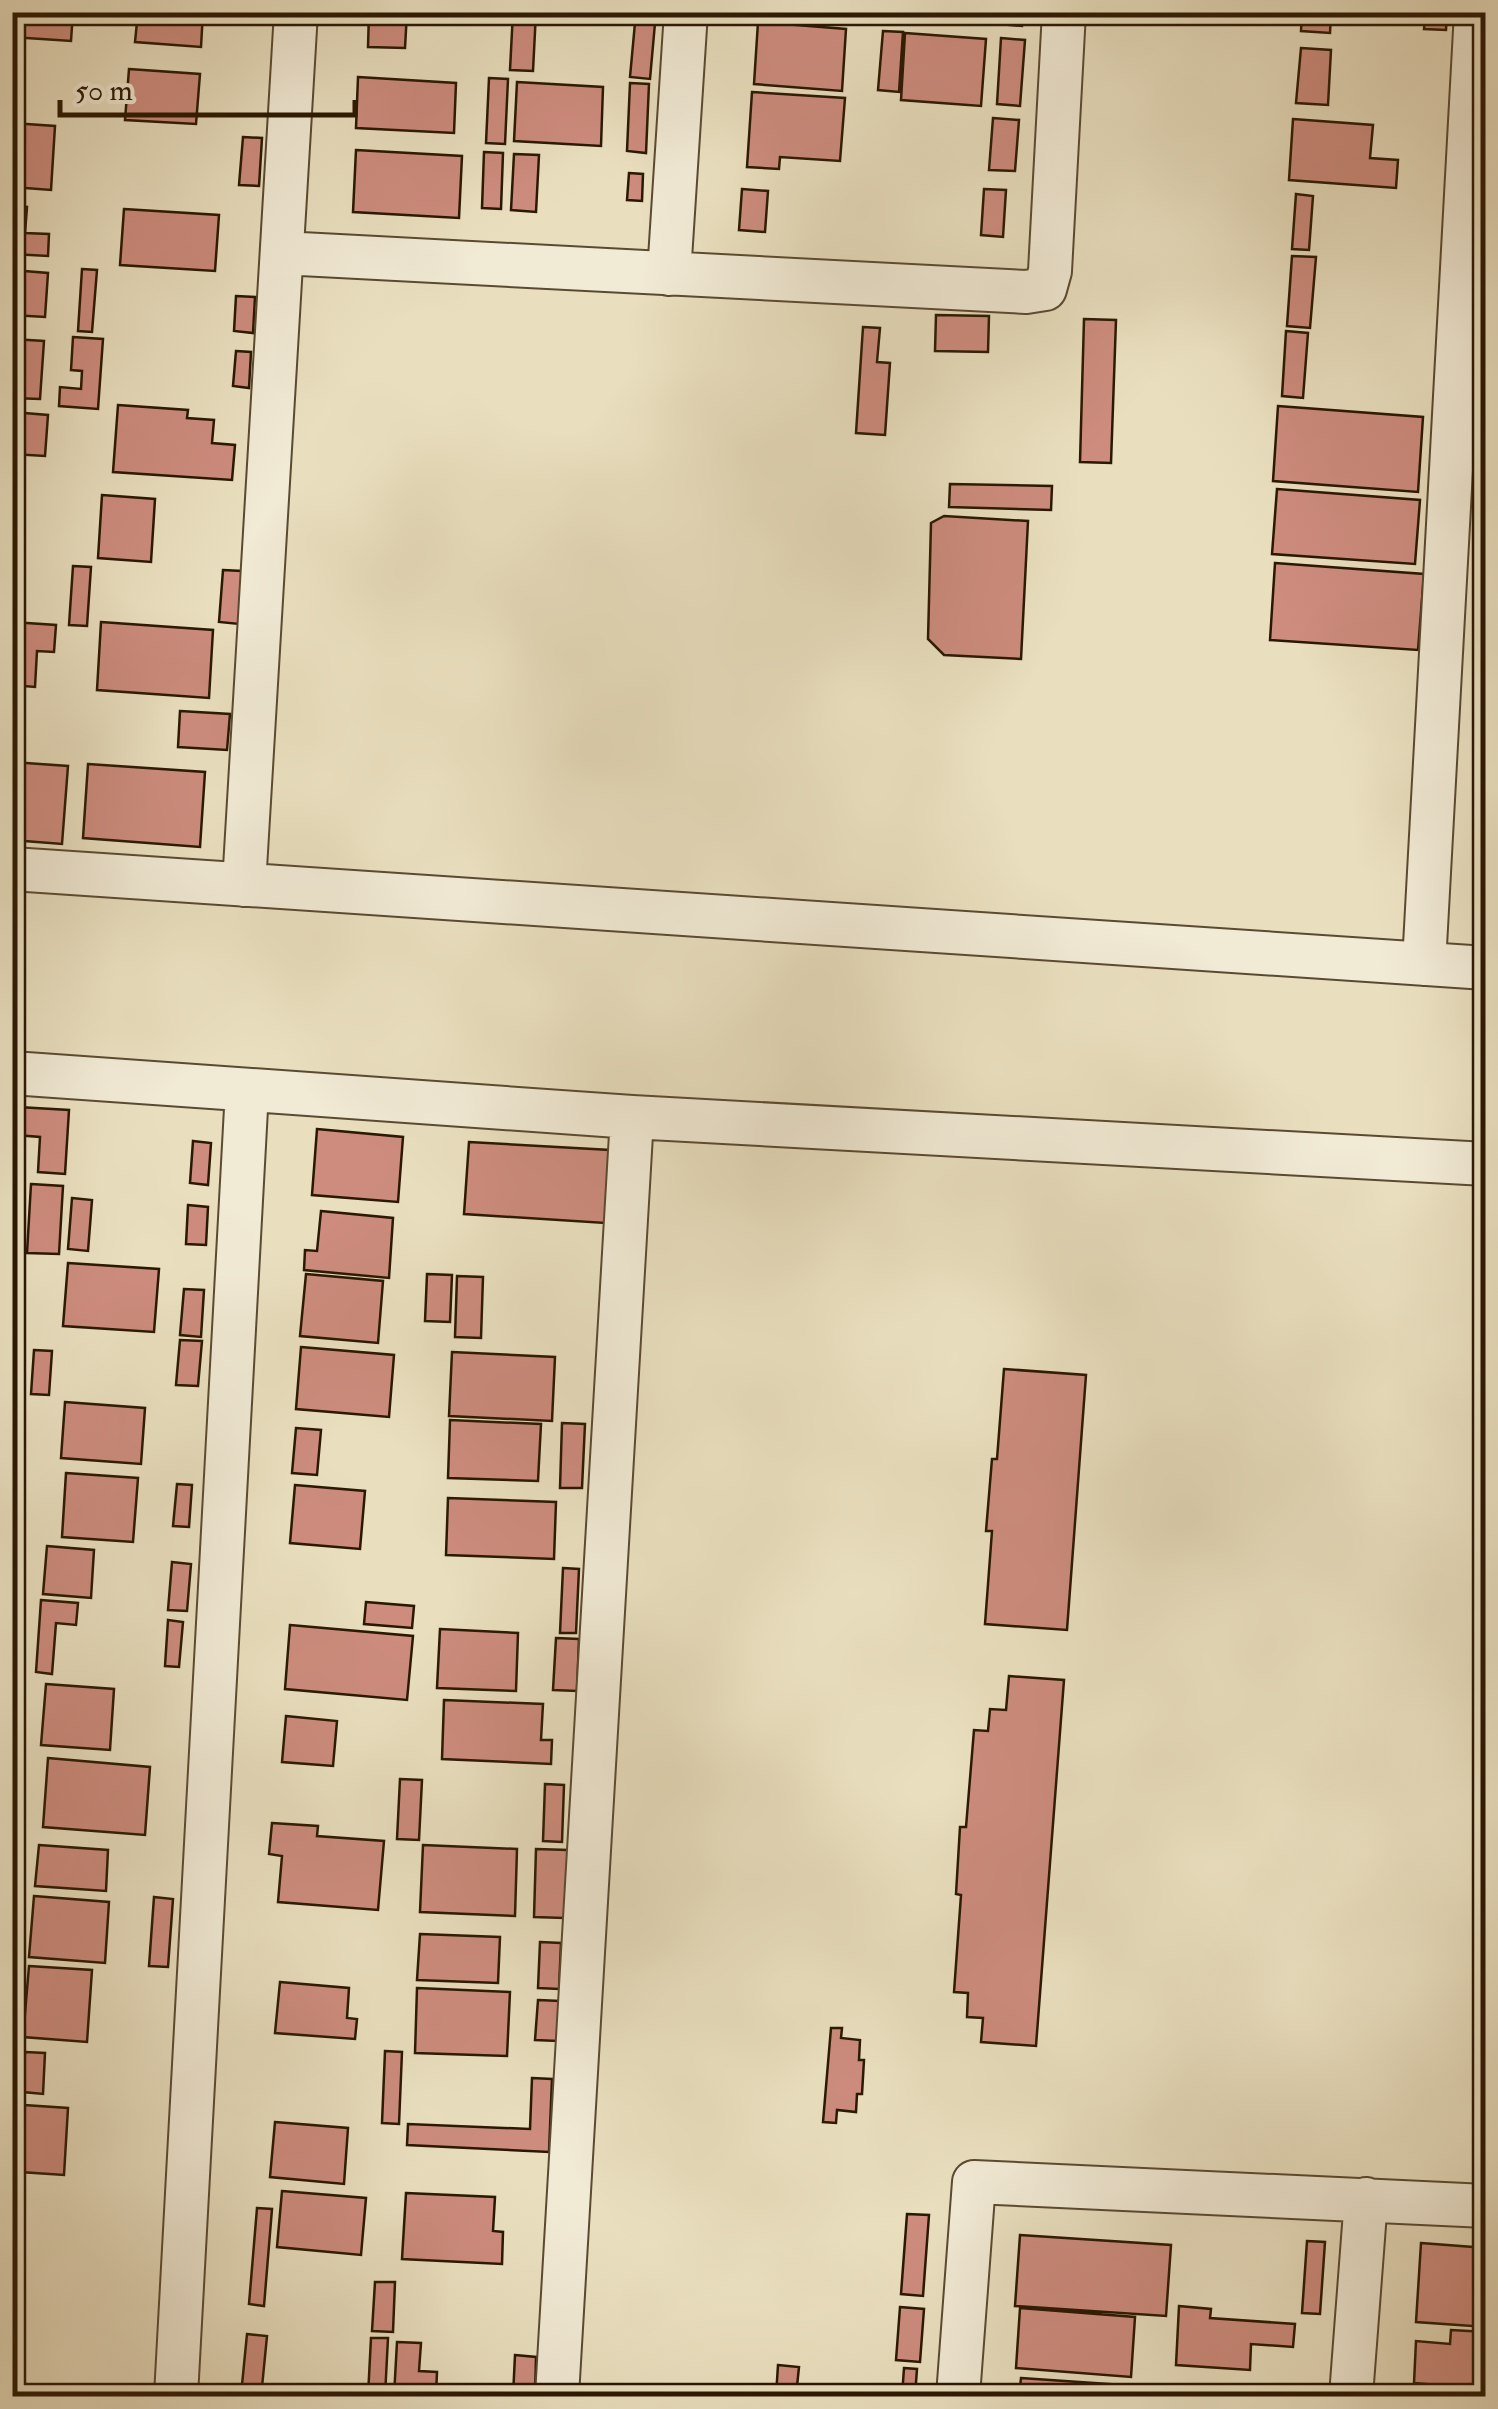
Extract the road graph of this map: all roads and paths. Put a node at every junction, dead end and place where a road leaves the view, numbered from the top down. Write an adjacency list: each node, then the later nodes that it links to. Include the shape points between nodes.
1 (296, 12): 5 (street)
2 (686, 12): 6 (street)
3 (1064, 12): 6 (street, via 1044,289)
4 (1476, 12): 9 (street)
5 (282, 253): 6 (street); 8 (street)
6 (669, 274)
7 (12, 869): 8 (street)
8 (244, 885): 9 (street)
9 (1424, 964): 10 (street)
10 (1486, 968)
11 (12, 1073): 12 (street)
12 (247, 1090): 13 (street); 17 (street)
13 (632, 1117): 14 (street); 18 (street)
14 (1486, 1164)
15 (1366, 2199): 16 (street); 19 (street, via 974,2182); 20 (street)
16 (1486, 2206)
17 (176, 2396)
18 (558, 2396)
19 (958, 2396)
20 (1351, 2396)

